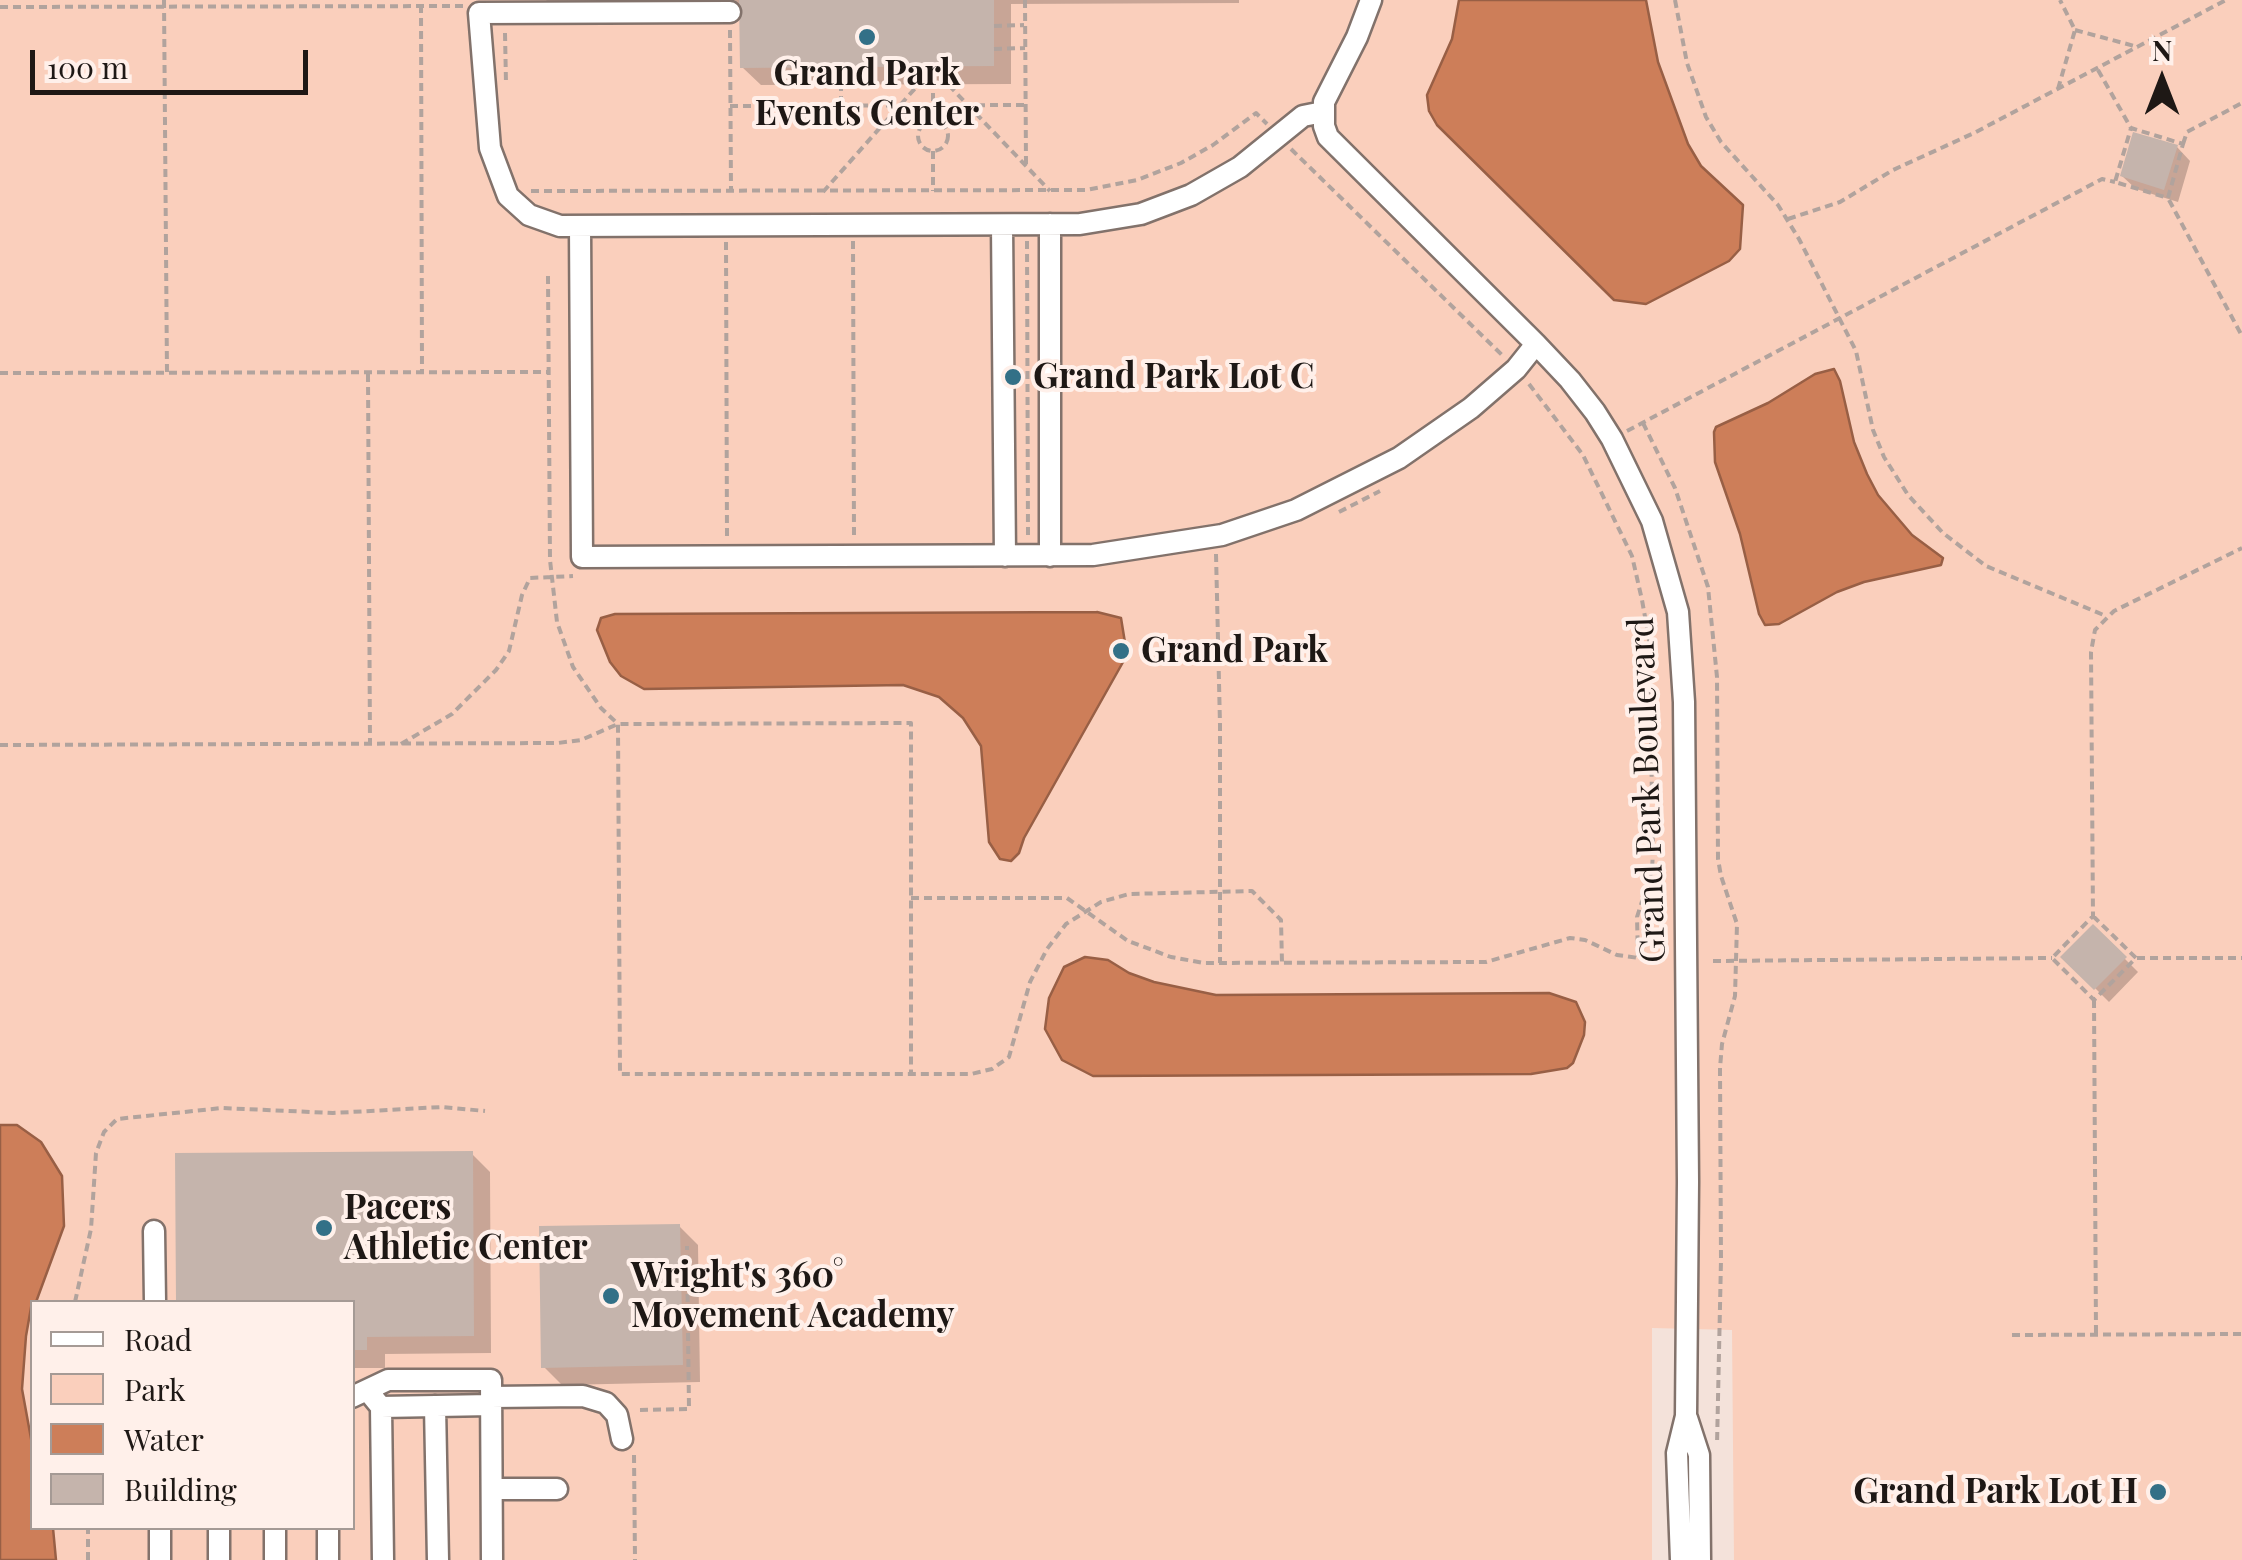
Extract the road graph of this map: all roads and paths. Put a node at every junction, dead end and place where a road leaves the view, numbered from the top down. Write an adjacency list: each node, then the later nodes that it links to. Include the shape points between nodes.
1 (1025, 0): 11 (path)
2 (1371, 0): 29 (street)
3 (1675, 0): 41 (path, via 1686,63 1706,117)
4 (2060, 0): 13 (path)
5 (2226, 0): 15 (path)
6 (164, 3): 7 (path); 9 (path); 56 (path)
7 (421, 5): 8 (path); 53 (path)
8 (478, 6)
9 (0, 7)
10 (730, 12): 25 (path); 47 (street, via 479,13 490,148 502,184 529,215)
11 (1025, 25): 12 (path); 14 (path)
12 (994, 26)
13 (2075, 30): 15 (path); 21 (path)
14 (1025, 48): 16 (path); 24 (path)
15 (2138, 48): 18 (path)
16 (994, 49)
17 (933, 67): 19 (path)
18 (2098, 69): 21 (path); 31 (path)
19 (933, 75): 23 (path); 27 (path); 28 (path)
20 (841, 83): 26 (path)
21 (2058, 89): 41 (path, via 1840,202)
22 (2242, 103): 32 (path, via 2187,132)
23 (968, 105): 24 (path); 28 (path); 34 (path)
24 (1026, 105): 34 (path)
25 (730, 106): 26 (path); 38 (path)
26 (841, 106): 27 (path)
27 (900, 106): 28 (path); 39 (path)
28 (933, 106): 30 (path)
29 (1323, 112): 42 (street, via 1303,116 1240,167 1163,207 1115,220); 51 (street, Grand Park Boulevard, via 1336,148)
30 (933, 121): 33 (path, via 948,134 944,147); 33 (path, via 921,127 918,138)
31 (2131, 128): 32 (path); 35 (path)
32 (2183, 144): 40 (path)
33 (933, 151): 36 (path)
34 (1026, 166): 37 (path)
35 (2114, 182): 40 (path); 49 (path, via 2102,179)
36 (934, 191)
37 (1050, 191)
38 (731, 192)
39 (823, 192)
40 (2168, 198): 50 (path)
41 (1787, 219): 49 (path)
42 (1050, 224): 44 (street); 65 (street)
43 (1002, 225): 44 (street); 46 (street); 63 (street)
44 (1027, 225): 64 (path)
45 (726, 226): 46 (street); 47 (street); 66 (path)
46 (853, 226): 62 (path)
47 (580, 227): 66 (street, via 582,557)
48 (548, 276): 54 (path)
49 (1840, 318): 57 (path); 67 (path, via 1884,457 1918,507 1986,566)
50 (2242, 336)
51 (1536, 344): 58 (street, Grand Park Boulevard); 65 (street, via 1516,369 1436,433 1296,510 1176,544)
52 (368, 372): 53 (path); 56 (path); 69 (path)
53 (422, 372): 54 (path)
54 (549, 372): 68 (path, via 550,560 557,622 573,667)
55 (0, 374): 56 (path)
56 (166, 374)
57 (1644, 423): 58 (path); 81 (path, via 1675,488 1708,587 1717,676 1718,858 1737,924)
58 (1612, 438): 98 (street, Grand Park Boulevard, via 1652,521 1678,612 1684,666)
59 (1583, 455): 78 (path, via 1632,556 1649,640 1653,860 1637,917)
60 (2242, 548): 67 (path)
61 (1216, 554): 71 (path)
62 (854, 556): 63 (street); 66 (street)
63 (1004, 556): 64 (street)
64 (1028, 556): 65 (street)
65 (1050, 556)
66 (728, 557)
67 (2106, 616): 74 (path, via 2095,630 2092,652)
68 (618, 724): 69 (path, via 558,743); 72 (path, via 911,723); 85 (path, via 620,1074)
69 (370, 744): 70 (path)
70 (0, 745)
71 (1220, 893): 73 (path, via 1144,892); 82 (path); 83 (path, via 1252,891 1281,920)
72 (911, 898): 73 (path, via 1052,896); 85 (path)
73 (1088, 910): 82 (path, via 1149,950); 85 (path, via 1066,924 1039,964 1014,1048 1003,1063 970,1074)
74 (2093, 916): 75 (path); 76 (path)
75 (2052, 958): 81 (path); 84 (path)
76 (2136, 958): 77 (path); 84 (path)
77 (2242, 958)
78 (1638, 959): 79 (path); 83 (path, via 1570,938 1486,962)
79 (1660, 961)
80 (1713, 961): 81 (path)
81 (1736, 961): 100 (path, via 1720,1068)
82 (1220, 963): 83 (path)
83 (1282, 964)
84 (2094, 1000): 91 (path)
85 (911, 1073)
86 (485, 1111): 89 (path, via 222,1108 117,1119 96,1153 92,1229)
87 (154, 1231): 90 (street)
88 (687, 1246): 97 (path, via 688,1409)
89 (75, 1300)
90 (155, 1300)
91 (2096, 1334): 92 (path); 93 (path)
92 (2242, 1334)
93 (2012, 1335)
94 (491, 1394): 95 (street, via 388,1380); 96 (street); 99 (street, via 606,1403 617,1415); 101 (street)
95 (367, 1398): 96 (street); 113 (street)
96 (435, 1406): 114 (street)
97 (640, 1410)
98 (1686, 1416): 116 (street, Grand Park Boulevard, via 1677,1453); 117 (street, Grand Park Boulevard, via 1699,1454)
99 (622, 1440)
100 (1717, 1456)
101 (492, 1489): 102 (street); 115 (street)
102 (557, 1489)
103 (88, 1530): 108 (path)
104 (160, 1530): 109 (street)
105 (219, 1530): 110 (street)
106 (275, 1530): 111 (street)
107 (328, 1530): 112 (street)
108 (88, 1560)
109 (160, 1560)
110 (220, 1560)
111 (275, 1560)
112 (328, 1560)
113 (383, 1560)
114 (438, 1560)
115 (492, 1560)
116 (1680, 1560)
117 (1700, 1560)

